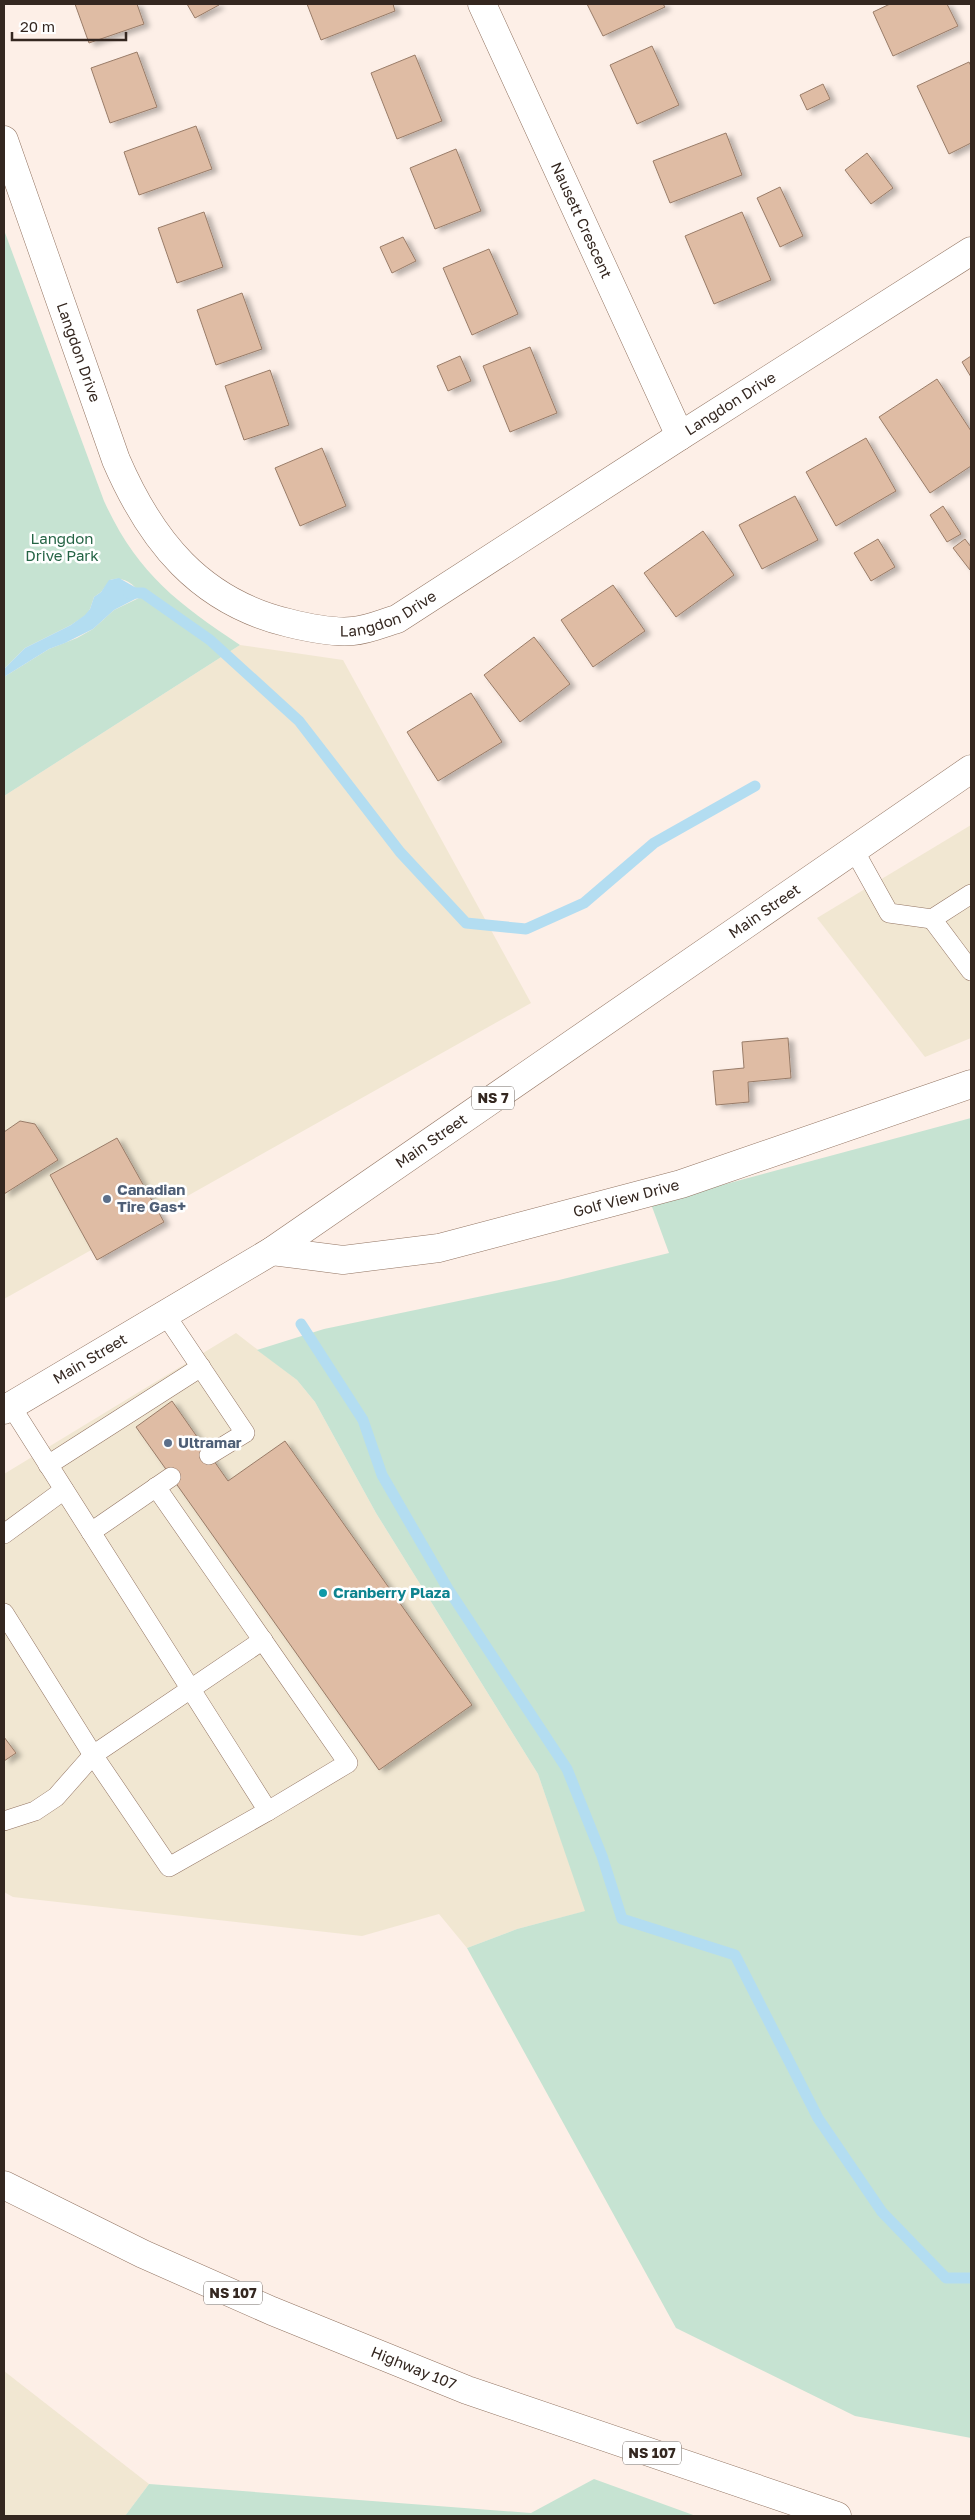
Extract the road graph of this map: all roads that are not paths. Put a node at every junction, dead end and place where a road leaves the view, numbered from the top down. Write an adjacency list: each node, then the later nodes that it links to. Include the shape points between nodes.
1 (482, 4): 4 (main road, Nausett Crescent)
2 (4, 140): 4 (main road, Langdon Drive, via 116,460 134,500 164,545 186,569 236,605 274,620 314,629 353,631 397,620)
3 (971, 251): 4 (main road, Langdon Drive)
4 (680, 436)
5 (971, 769): 6 (main road, Main Street / NS 7)
6 (854, 850): 8 (lane, via 889,913); 11 (main road, Main Street / NS 7)
7 (971, 894): 8 (lane)
8 (932, 919): 9 (lane)
9 (971, 971)
10 (971, 1084): 11 (main road, Golf View Drive, via 681,1184 439,1248 343,1260)
11 (272, 1251): 12 (main road, Main Street / NS 7)
12 (165, 1314): 13 (lane); 14 (main road, Main Street / NS 7)
13 (201, 1367): 15 (lane, via 245,1433); 16 (lane)
14 (7, 1408): 16 (lane)
15 (209, 1455)
16 (48, 1465): 17 (lane)
17 (64, 1490): 18 (lane); 19 (lane)
18 (91, 1532): 21 (lane, via 164,1482); 22 (lane)
19 (4, 1534)
20 (4, 1613): 23 (lane)
21 (263, 1640): 22 (lane); 24 (lane, via 348,1763)
22 (190, 1688): 23 (lane); 24 (lane)
23 (93, 1755): 24 (lane, via 169,1867); 25 (lane, via 56,1797 35,1811)
24 (268, 1811)
25 (4, 1821)
26 (4, 2184): 27 (main road, Highway 107 / NS 107, via 143,2254 272,2311 458,2386)
27 (837, 2516)

